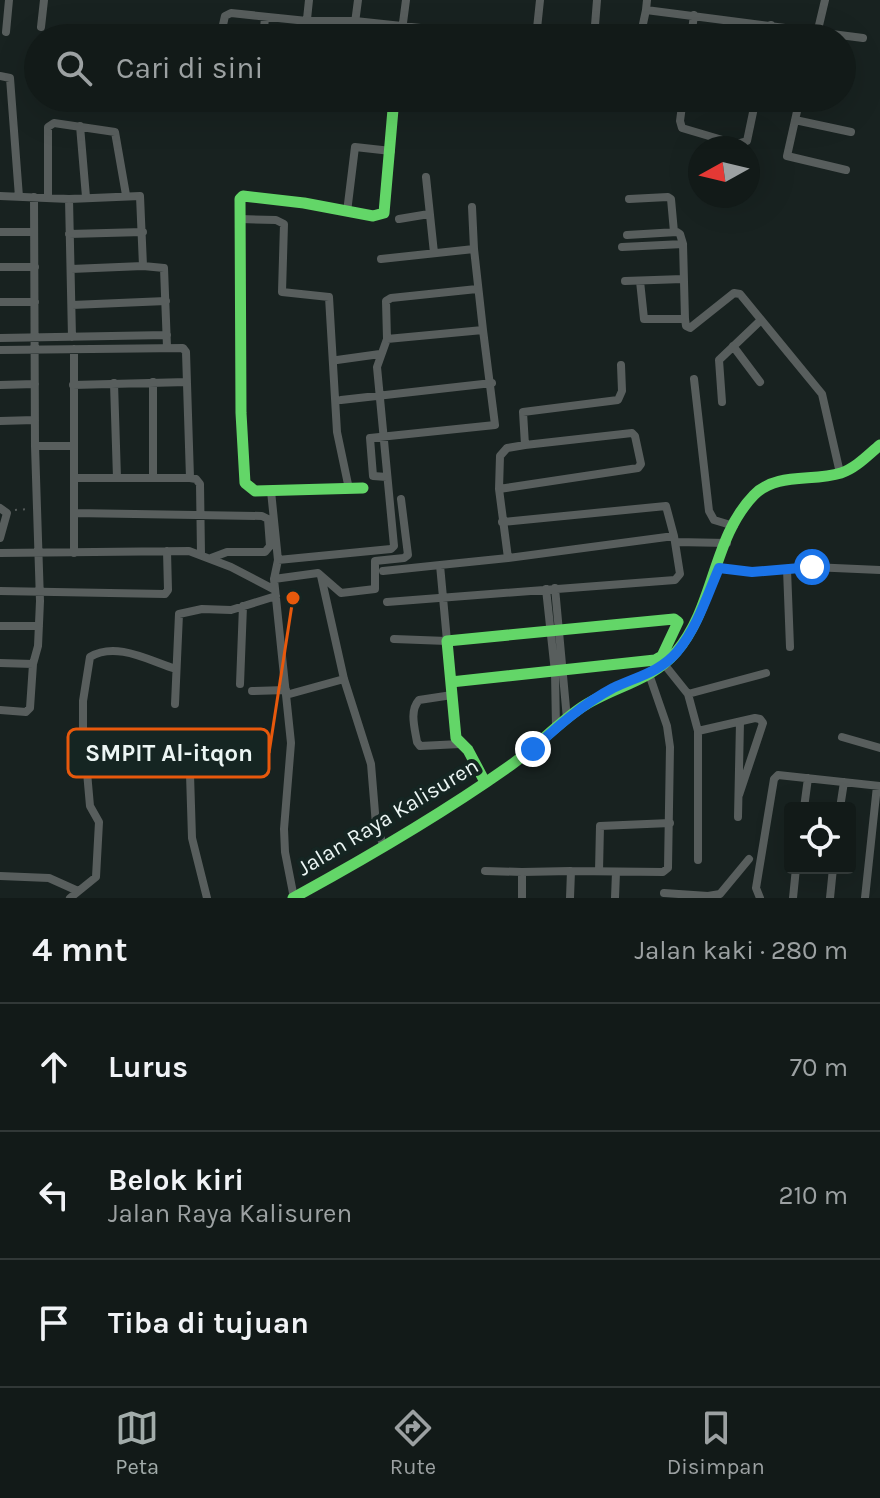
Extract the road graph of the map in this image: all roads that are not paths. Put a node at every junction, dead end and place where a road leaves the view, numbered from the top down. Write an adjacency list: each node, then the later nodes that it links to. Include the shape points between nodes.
1 (9, 0): 28 (street)
2 (44, 0): 15 (street)
3 (309, 0): 13 (street)
4 (358, 0): 14 (street)
5 (406, 0): 21 (street)
6 (540, 0): 22 (street)
7 (597, 0): 23 (street)
8 (647, 0): 10 (street)
9 (825, 0): 27 (street)
10 (646, 10): 11 (street); 24 (street)
11 (694, 15): 25 (street); 26 (street)
12 (265, 18): 13 (street); 16 (street, via 228,13); 17 (street)
13 (307, 21): 14 (street); 18 (street)
14 (355, 21): 19 (street); 20 (street)
15 (41, 24)
16 (223, 24)
17 (264, 24)
18 (307, 24)
19 (355, 24)
20 (384, 24)
21 (403, 24)
22 (537, 24)
23 (595, 24)
24 (643, 24)
25 (693, 24)
26 (763, 24)
27 (820, 24)
28 (6, 32)
29 (856, 38): 30 (street)
30 (863, 38)
31 (0, 76): 44 (street, via 10,78)
32 (392, 112): 39 (street)
33 (681, 112): 34 (street, via 682,128 736,144 747,141)
34 (753, 112)
35 (797, 112): 36 (street)
36 (795, 120): 38 (street); 40 (street, via 787,156)
37 (80, 126): 42 (street, via 115,132); 46 (street, via 49,125); 47 (street)
38 (851, 132)
39 (391, 151): 51 (street, via 384,213); 51 (street, via 355,147)
40 (846, 170)
41 (426, 177): 52 (street)
42 (126, 195): 47 (street); 57 (street, via 140,197)
43 (0, 196): 44 (street)
44 (19, 197): 45 (street)
45 (34, 197): 46 (street); 56 (street)
46 (48, 197): 48 (street)
47 (86, 197): 48 (street)
48 (69, 199): 59 (street)
49 (629, 199): 58 (street, via 671,199)
50 (472, 207): 63 (street)
51 (347, 212): 53 (street, via 243,196)
52 (429, 214): 54 (street); 64 (street)
53 (240, 219): 118 (street, via 284,224 282,292 329,297 336,416); 120 (street, via 243,477 255,491)
54 (399, 219)
55 (0, 232): 56 (street)
56 (34, 232): 68 (street)
57 (143, 232): 59 (street); 66 (street)
58 (674, 232): 60 (street); 61 (street)
59 (69, 234): 69 (street)
60 (627, 235)
61 (683, 244): 62 (street); 70 (street)
62 (622, 247)
63 (474, 249): 64 (street); 73 (street)
64 (434, 253): 65 (street)
65 (381, 259)
66 (143, 266): 69 (street); 74 (street, via 164,268)
67 (0, 267): 68 (street)
68 (35, 267): 76 (street)
69 (71, 269): 77 (street)
70 (683, 279): 72 (street); 78 (street)
71 (625, 281): 72 (street)
72 (640, 281): 78 (street, via 644,319)
73 (477, 289): 80 (street); 83 (street, via 387,299)
74 (166, 301): 77 (street); 84 (street)
75 (0, 302): 76 (street)
76 (35, 302): 85 (street)
77 (72, 305): 81 (street)
78 (685, 319): 79 (street, via 686,326 693,327 737,293)
79 (761, 320): 86 (street); 111 (street, via 825,401)
80 (483, 330): 83 (street); 97 (street)
81 (72, 337): 84 (street); 85 (street)
82 (0, 338): 85 (street)
83 (387, 339): 89 (street)
84 (167, 341): 87 (street); 94 (street, via 186,352)
85 (37, 344): 87 (street); 88 (street); 98 (street)
86 (733, 346): 95 (street); 103 (street, via 719,360)
87 (74, 349): 100 (street)
88 (0, 350)
89 (380, 354): 90 (street); 101 (street)
90 (337, 360)
91 (621, 365): 107 (street, via 618,400 523,412)
92 (694, 379): 126 (street, via 709,511 714,520)
93 (153, 382): 94 (street); 96 (street); 115 (street)
94 (187, 382): 116 (street)
95 (760, 382)
96 (114, 383): 100 (street); 114 (street)
97 (492, 383): 101 (street); 106 (street, via 492,427)
98 (35, 384): 99 (street); 104 (street)
99 (0, 385)
100 (73, 385): 110 (street)
101 (379, 394): 102 (street); 106 (street)
102 (341, 400)
103 (722, 402)
104 (35, 420): 105 (street); 109 (street)
105 (0, 421)
106 (382, 436): 112 (street); 112 (street, via 369,441 375,478)
107 (525, 445): 119 (street, via 502,451); 119 (street, via 632,433 641,464)
108 (880, 445): 111 (street, Jalan Raya Kalisuren)
109 (35, 446): 110 (street); 132 (street)
110 (73, 446): 113 (street)
111 (840, 473): 126 (street, Jalan Raya Kalisuren, via 776,481 757,492)
112 (387, 477): 137 (street, via 391,549)
113 (74, 478): 114 (street); 123 (street)
114 (117, 478): 115 (street)
115 (153, 478): 116 (street)
116 (190, 478): 124 (street, via 200,484)
117 (363, 488): 118 (street)
118 (349, 489): 120 (street)
119 (499, 489): 125 (street)
120 (271, 491): 137 (street)
121 (401, 499): 143 (street, via 408,555 375,561 375,589 341,593)
122 (3, 509): 127 (street)
123 (74, 513): 124 (street); 133 (street)
124 (200, 515): 134 (street); 135 (street, via 268,519 270,546 265,552 227,552)
125 (502, 522): 128 (street, via 664,506); 136 (street)
126 (734, 526): 129 (street, Jalan Raya Kalisuren)
127 (0, 538)
128 (675, 539): 129 (street); 136 (street); 145 (street, via 680,574 675,580)
129 (727, 543): 139 (street, Jalan Raya Kalisuren)
130 (167, 551): 133 (street); 134 (street); 147 (street, via 165,594)
131 (0, 553): 132 (street)
132 (38, 553): 133 (street); 147 (street)
133 (74, 553)
134 (201, 554): 135 (street)
135 (211, 558): 148 (street)
136 (508, 558): 138 (street)
137 (278, 560): 144 (street)
138 (440, 565): 142 (street); 149 (street)
139 (719, 568): 140 (street); 160 (street, Jalan Raya Kalisuren, via 689,637)
140 (787, 569): 141 (street); 157 (street)
141 (880, 570)
142 (383, 571)
143 (321, 576): 144 (street); 165 (street)
144 (274, 579): 148 (street)
145 (551, 589): 149 (street); 154 (street)
146 (0, 591): 147 (street)
147 (39, 592): 153 (street)
148 (276, 593): 151 (street); 169 (street)
149 (443, 598): 150 (street); 156 (street)
150 (387, 602)
151 (243, 606): 161 (street, via 179,614); 167 (street)
152 (0, 626): 153 (street)
153 (39, 626): 159 (street)
154 (556, 630): 156 (street); 162 (street); 162 (street, via 676,620 662,656 655,660)
155 (394, 639): 156 (street)
156 (447, 641): 166 (street)
157 (790, 647)
158 (0, 663): 159 (street)
159 (33, 664): 173 (street, via 30,708)
160 (664, 664): 164 (street, Jalan Raya Kalisuren); 170 (street)
161 (176, 669): 172 (street); 203 (street, via 124,651 90,657 83,727 99,847 96,877)
162 (559, 672): 166 (street); 174 (street); 176 (street)
163 (766, 673): 170 (street)
164 (649, 674): 174 (street, Jalan Raya Kalisuren, via 614,688); 190 (street, via 667,726)
165 (344, 679): 169 (street); 191 (street, via 371,764 376,825)
166 (451, 682): 171 (street)
167 (240, 684)
168 (252, 691): 169 (street)
169 (286, 693): 207 (street, via 291,764 284,829)
170 (688, 694): 177 (street)
171 (452, 695): 179 (street); 179 (street, via 415,704 417,742)
172 (175, 704)
173 (0, 710)
174 (567, 719): 176 (street, Jalan Raya Kalisuren)
175 (740, 722): 177 (street); 186 (street); 186 (street, via 760,719 763,729)
176 (556, 728): 183 (street, Jalan Raya Kalisuren)
177 (698, 731): 193 (street)
178 (842, 737): 180 (street)
179 (460, 744): 183 (street)
180 (880, 748)
181 (190, 774): 206 (street, via 192,838)
182 (808, 778): 184 (street); 187 (street); 211 (street, via 774,779 756,888)
183 (485, 782): 191 (street, Jalan Raya Kalisuren)
184 (844, 782): 185 (street); 188 (street)
185 (879, 786): 214 (street)
186 (739, 795): 189 (street)
187 (805, 802)
188 (841, 802)
189 (738, 817)
190 (670, 823): 196 (street, via 600,826); 199 (street, via 668,868)
191 (384, 847): 207 (street, Jalan Raya Kalisuren)
192 (749, 859): 204 (street, via 720,894)
193 (698, 860)
194 (485, 871): 197 (street)
195 (571, 871): 196 (street); 197 (street); 209 (street)
196 (599, 871): 198 (street)
197 (522, 872): 208 (street)
198 (616, 872): 199 (street); 210 (street)
199 (663, 872): 204 (street)
200 (795, 874): 212 (street)
201 (832, 874): 213 (street)
202 (0, 876): 203 (street, via 49,878)
203 (78, 891): 205 (street)
204 (664, 896)
205 (70, 898)
206 (207, 898)
207 (294, 898)
208 (522, 898)
209 (570, 898)
210 (615, 898)
211 (760, 898)
212 (793, 898)
213 (830, 898)
214 (865, 898)

